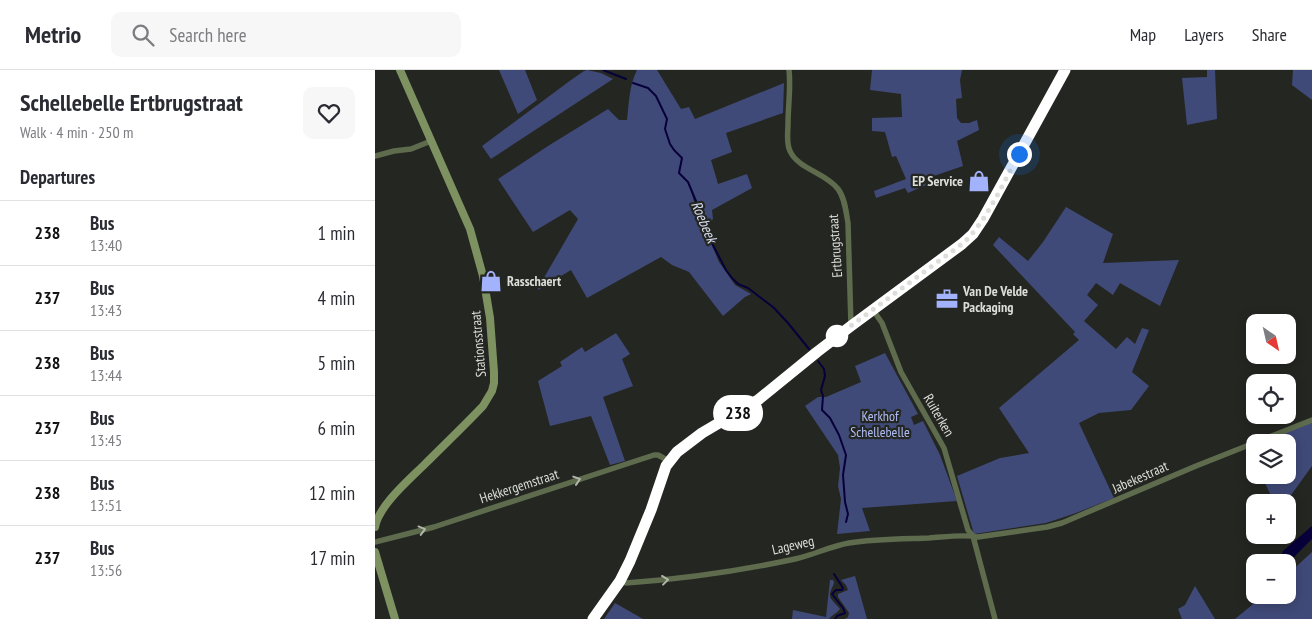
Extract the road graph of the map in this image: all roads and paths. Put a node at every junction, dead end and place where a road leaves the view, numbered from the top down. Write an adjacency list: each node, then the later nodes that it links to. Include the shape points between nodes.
1 (400, 70): 4 (main road, Stationsstraat)
2 (789, 70): 7 (street, Ertbrugstraat, via 787,140 790,151 803,164 830,180 839,190 845,206)
3 (1064, 71): 6 (main road, via 973,234)
4 (431, 141): 5 (street, via 411,149); 10 (main road, Stationsstraat, via 470,229 483,276 494,352 494,383 483,406 402,487 380,513)
5 (375, 156)
6 (873, 310): 7 (main road); 11 (street, Ruiterken, via 901,372 944,448 968,530)
7 (851, 326): 9 (main road, via 758,400 692,440)
8 (1312, 420): 11 (street, Jabekestraat, via 1062,523)
9 (669, 461): 12 (street, Hekkergemstraat, one-way to 9, via 434,527 655,455); 14 (main road)
10 (375, 527)
11 (973, 536): 14 (street, Lageweg, one-way to 11, via 659,580 792,560 848,543); 17 (street, Ruiterken)
12 (375, 542)
13 (375, 552): 15 (main road)
14 (620, 581): 16 (main road)
15 (395, 619)
16 (593, 619)
17 (995, 619)

